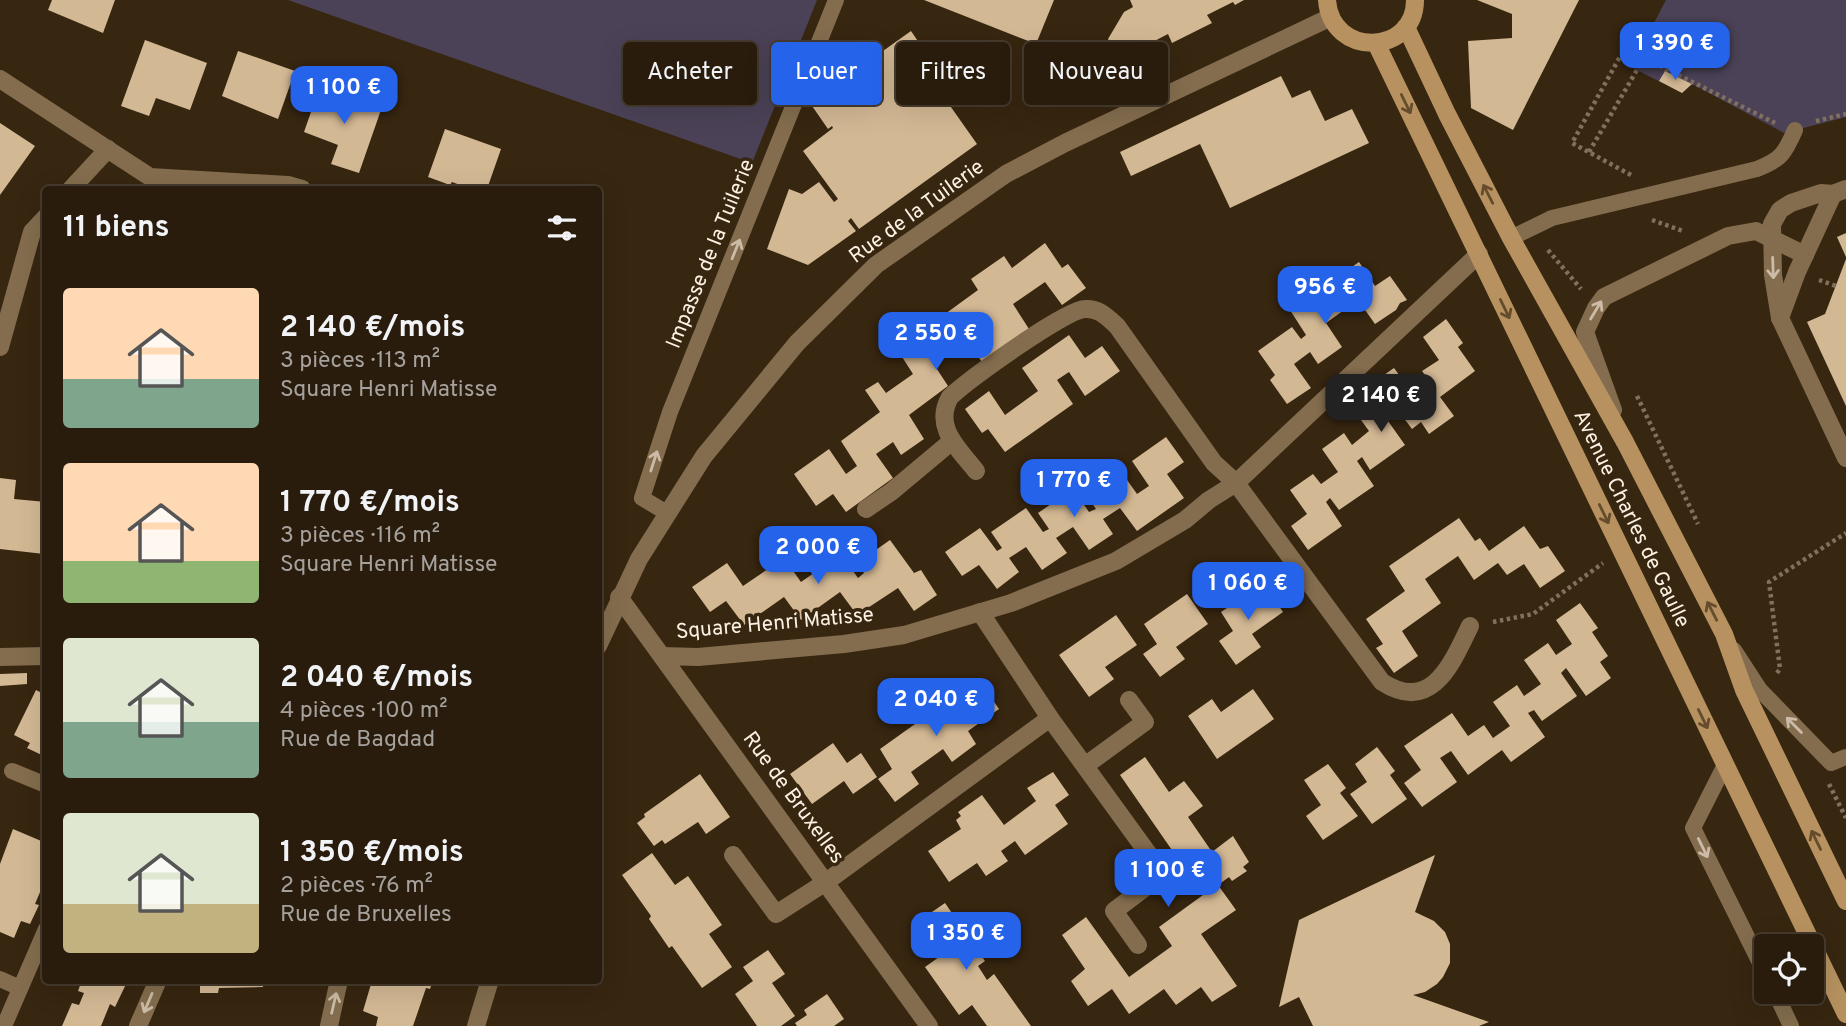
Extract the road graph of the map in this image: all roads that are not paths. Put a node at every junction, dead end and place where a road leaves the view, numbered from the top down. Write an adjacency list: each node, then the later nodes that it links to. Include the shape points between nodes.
1 (836, 0): 25 (lane, Impasse de la Tuilerie, one-way to 1, via 642,498 670,412)
2 (1415, 0): 4 (main road)
3 (1329, 8): 5 (main road, via 1338,29 1362,43); 25 (street, Rue de la Tuilerie, via 1006,174 876,265 797,343 704,456)
4 (1406, 27): 5 (main road); 13 (main road, Avenue Charles de Gaulle, one-way to 4)
5 (1376, 43): 15 (main road, Avenue Charles de Gaulle, one-way to 15)
6 (0, 79): 8 (street)
7 (1796, 127): 13 (lane, via 1775,162 1552,218)
8 (108, 149): 9 (street); 10 (street, via 150,177)
9 (74, 186)
10 (292, 186)
11 (1840, 191): 14 (street, via 1821,193 1780,210 1772,224); 16 (street)
12 (42, 221): 18 (street, via 32,232)
13 (1511, 238): 20 (main road, Avenue Charles de Gaulle)
14 (1772, 239): 16 (street); 17 (street, one-way to 17); 20 (street, one-way to 14, via 1585,332 1596,308 1604,297 1728,236 1756,231)
15 (1479, 254): 23 (street, Square Henri Matisse); 38 (main road, Avenue Charles de Gaulle, one-way to 38)
16 (1805, 255): 17 (street)
17 (1780, 318): 21 (street)
18 (0, 347)
19 (952, 441): 22 (street); 23 (street, via 942,417 950,397 1063,316 1084,309 1105,314 1117,327 1214,463); 24 (street)
20 (1625, 442): 29 (main road, Avenue Charles de Gaulle, one-way to 20)
21 (1846, 457)
22 (976, 471)
23 (1236, 483): 27 (street, Square Henri Matisse, via 1116,561); 28 (street, via 1382,682 1414,692 1439,679 1449,669)
24 (866, 509)
25 (667, 513): 26 (street, Rue de la Tuilerie)
26 (619, 597): 30 (street, Rue de la Tuilerie); 32 (street, Rue de Bruxelles)
27 (980, 612): 32 (street, Square Henri Matisse, via 904,635 844,644); 35 (street)
28 (1470, 626)
29 (1724, 634): 36 (lane, one-way to 29, via 1831,763 1760,690); 43 (main road, Avenue Charles de Gaulle, one-way to 29, via 1744,690)
30 (602, 637)
31 (42, 656): 33 (street)
32 (662, 656): 42 (street, Rue de Bruxelles)
33 (0, 657)
34 (1129, 700): 37 (street, via 1145,722)
35 (1050, 718): 37 (street); 42 (street)
36 (1846, 757)
37 (1086, 765): 45 (street, via 1163,874 1114,911)
38 (1725, 765): 46 (lane, one-way to 46, via 1693,828); 53 (main road, Avenue Charles de Gaulle)
39 (12, 771): 40 (lane)
40 (42, 783)
41 (733, 855): 42 (street, via 776,914)
42 (826, 882): 58 (street, Rue de Bruxelles)
43 (1846, 901)
44 (42, 938): 51 (lane)
45 (1138, 945)
46 (1754, 951)
47 (0, 979): 51 (lane)
48 (156, 984): 55 (street, one-way to 55)
49 (338, 984): 56 (street, one-way to 49)
50 (489, 984): 57 (street)
51 (20, 988): 54 (lane)
52 (1780, 1004): 59 (lane)
53 (1846, 1014)
54 (4, 1026)
55 (138, 1026)
56 (329, 1026)
57 (476, 1026)
58 (929, 1026)
59 (1791, 1026)

